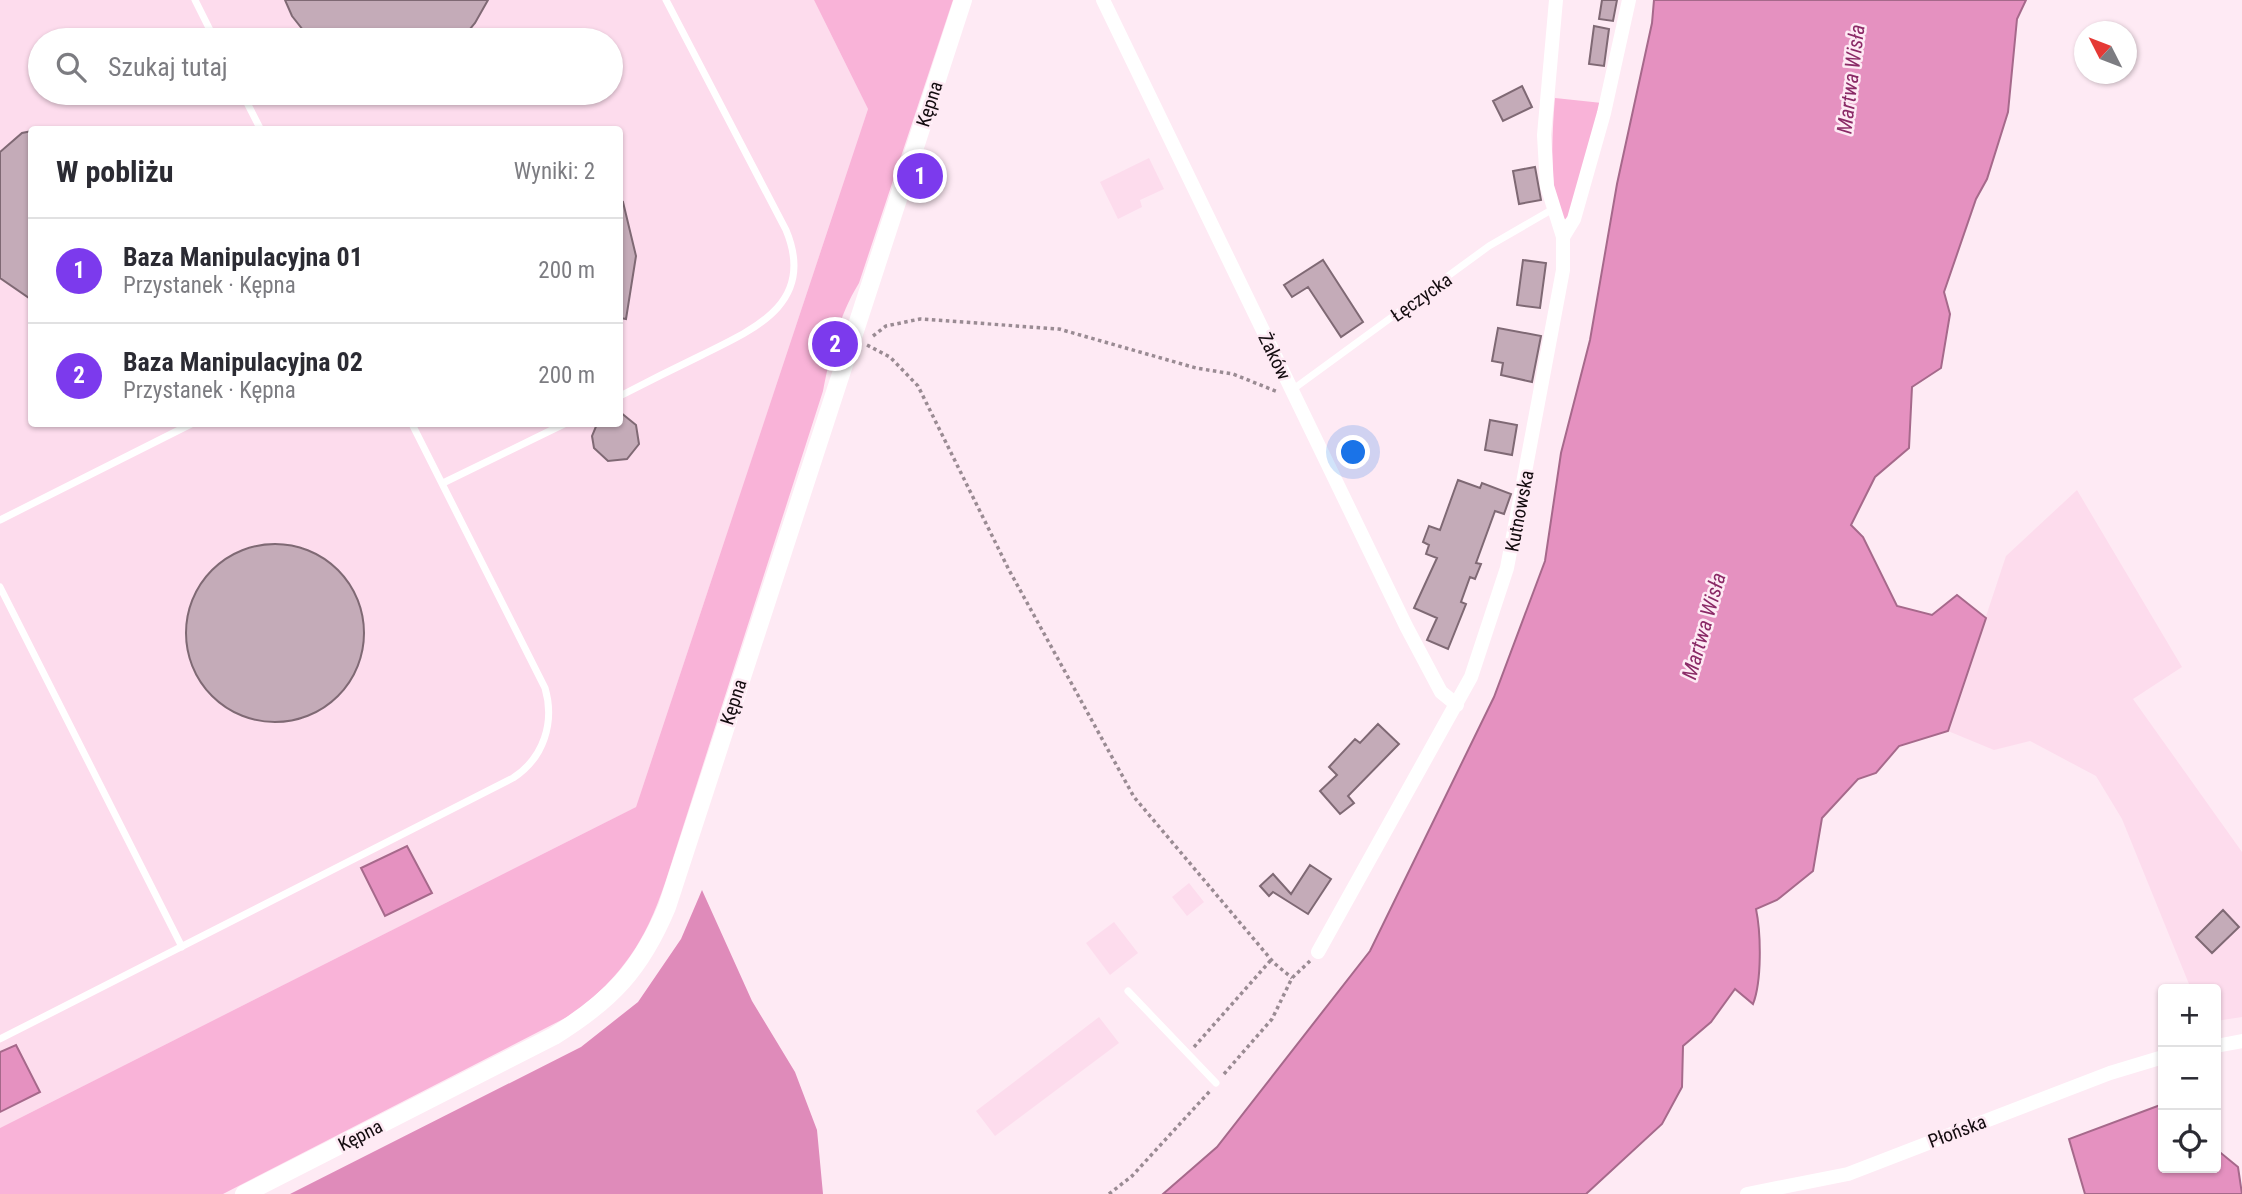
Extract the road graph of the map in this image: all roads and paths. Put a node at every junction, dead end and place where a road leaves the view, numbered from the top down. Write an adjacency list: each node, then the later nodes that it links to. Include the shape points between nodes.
1 (195, 0): 7 (lane)
2 (666, 0): 13 (lane, via 786,230 795,272 783,300 765,322)
3 (963, 0): 31 (street, Kępna, via 667,906 639,964 590,1014 554,1036)
4 (1103, 0): 12 (street, Żaków)
5 (1556, 0): 10 (street, via 1544,135)
6 (1629, 0): 11 (street, Kutnowska, via 1604,113 1574,219)
7 (209, 28)
8 (248, 105): 9 (lane)
9 (259, 126)
10 (1553, 209): 11 (street); 12 (lane, Łęczycka, via 1489,246)
11 (1563, 237): 20 (street, Kutnowska, via 1563,270 1507,568 1471,677)
12 (1292, 390): 20 (street, Żaków, via 1434,681); 23 (path, via 1278,393 1233,374 1059,329 920,319 886,326 862,343 890,357 918,387 1009,570 1134,797)
13 (623, 394)
14 (185, 427): 18 (lane)
15 (414, 427): 17 (lane)
16 (558, 427): 17 (lane)
17 (443, 484): 21 (lane, via 545,688 549,721 538,753 513,778)
18 (0, 520)
19 (0, 587): 21 (lane)
20 (1457, 705): 22 (street, Kutnowska)
21 (182, 947): 25 (lane)
22 (1318, 952): 23 (path, via 1292,978)
23 (1271, 960): 28 (path)
24 (1128, 991): 28 (lane)
25 (0, 1039)
26 (2242, 1041): 27 (street)
27 (2221, 1045)
28 (1188, 1054): 30 (lane)
29 (2158, 1059): 32 (street, Płońska, via 1848,1174)
30 (1216, 1083)
31 (244, 1194)
32 (1747, 1194)

